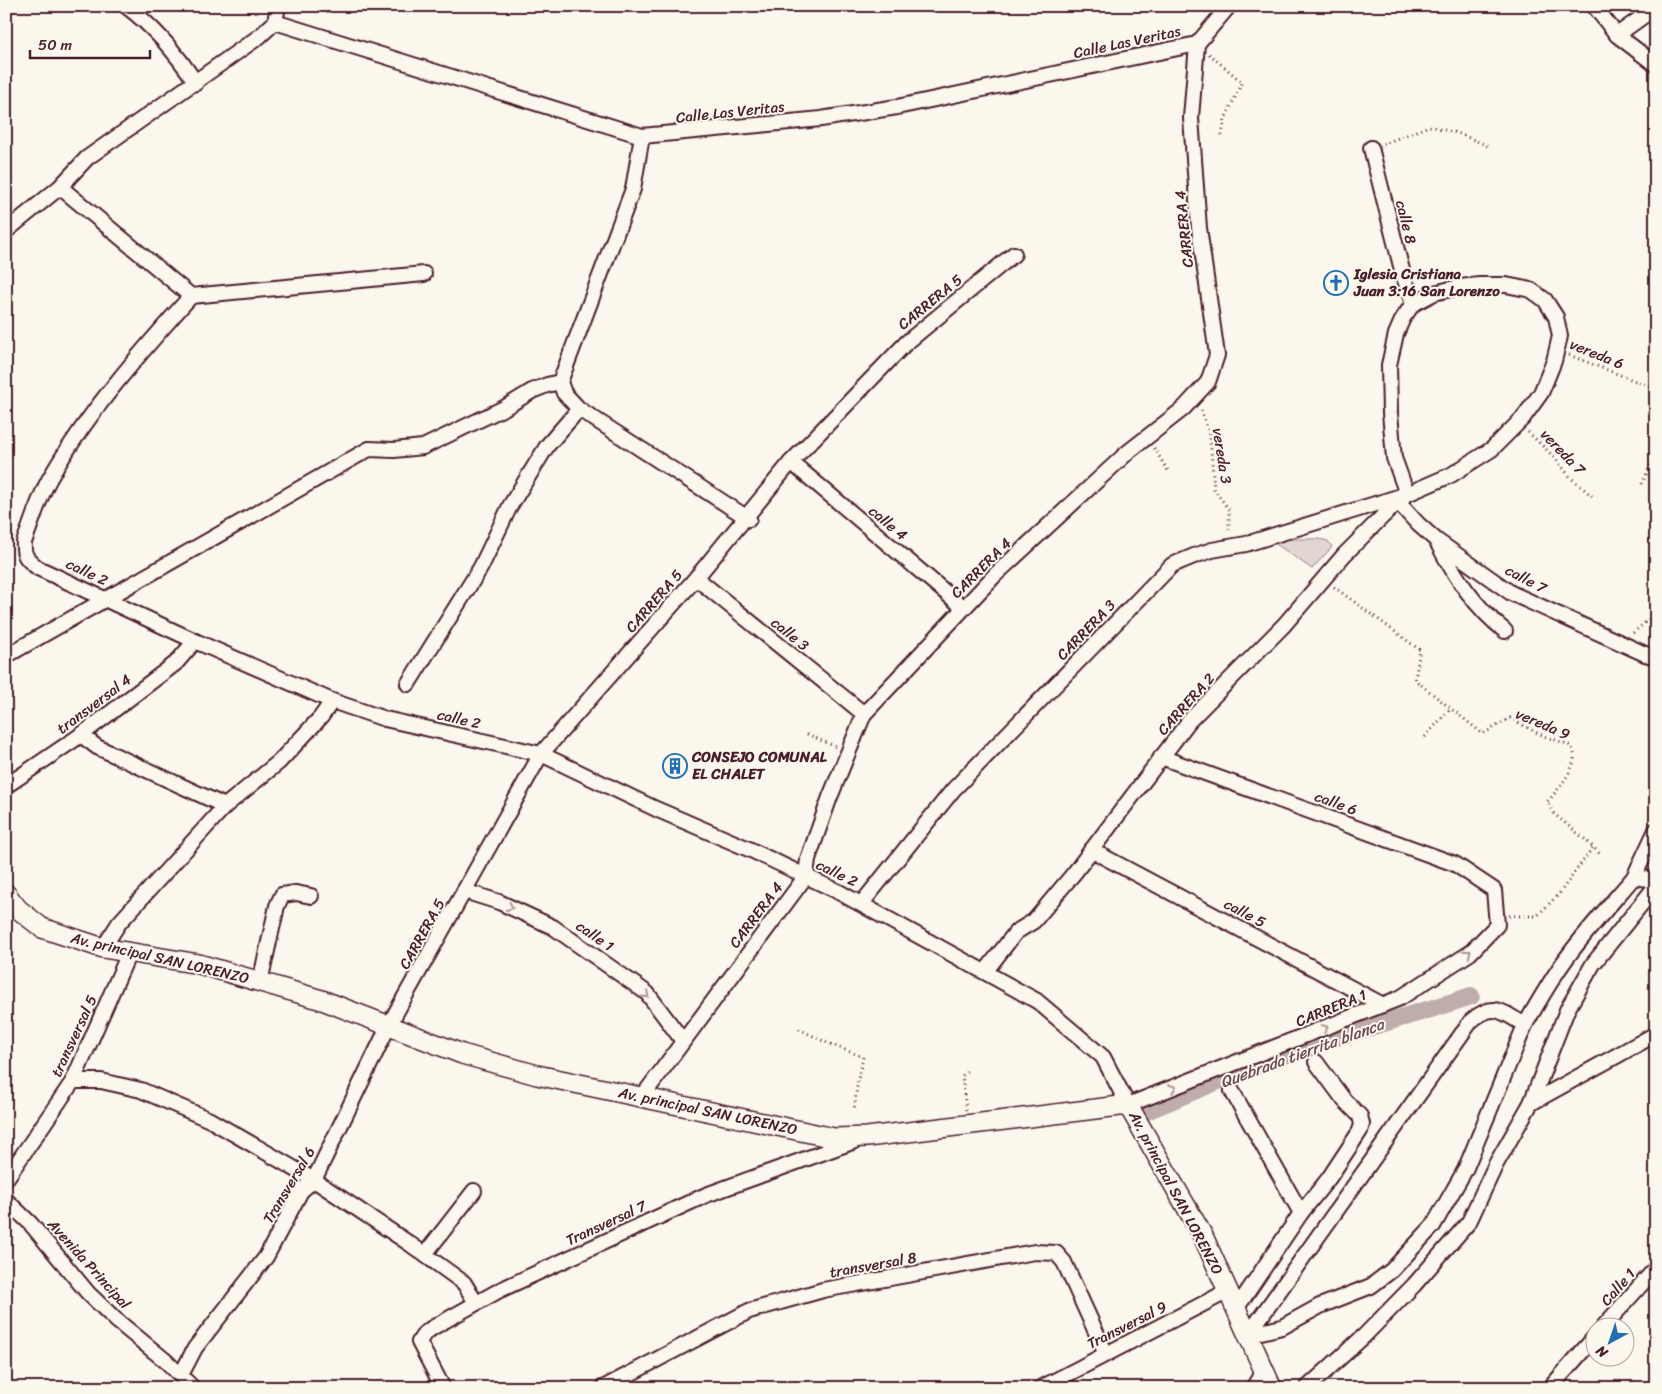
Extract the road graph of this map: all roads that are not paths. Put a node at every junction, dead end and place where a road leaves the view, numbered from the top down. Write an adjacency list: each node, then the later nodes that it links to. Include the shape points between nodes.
1 (126, 6): 10 (street, via 179,58)
2 (278, 6): 6 (street)
3 (1228, 6): 8 (street)
4 (1594, 6): 7 (street)
5 (1656, 7): 7 (street)
6 (276, 22): 10 (street); 11 (street, Calle Las Veritas)
7 (1618, 34): 9 (street)
8 (1197, 44): 11 (street, Calle Las Veritas, via 897,107 812,120); 26 (street, CARRERA 4, via 1191,118 1198,228 1217,355 1208,382 1183,409 1128,452 995,575)
9 (1656, 65)
10 (196, 83): 13 (street, via 88,158)
11 (642, 136): 19 (street, via 633,189)
12 (1370, 148): 18 (street, calle 8)
13 (60, 187): 14 (street); 17 (street)
14 (6, 231)
15 (1014, 254): 21 (street, CARRERA 5, via 906,343)
16 (424, 274): 17 (street)
17 (191, 296): 28 (street, calle 2, via 88,420 49,480 24,542 23,553 38,568)
18 (1413, 304): 22 (street, via 1396,334 1388,365 1394,458); 22 (street, CARRERA 2, via 1434,293 1480,285 1506,285 1531,290 1545,300 1556,317 1560,336 1554,362 1541,393 1519,423 1492,449 1460,470)
19 (560, 382): 20 (street, via 564,393); 29 (street, via 532,391 423,448 369,449)
20 (579, 409): 23 (street); 31 (street, via 547,446 510,506 481,567)
21 (791, 462): 25 (street, CARRERA 5); 26 (street, calle 4)
22 (1403, 498): 24 (street, calle 7, via 1418,524); 36 (street, CARRERA 2, via 1344,555 1284,625 1189,721); 48 (street, CARRERA 3, via 1194,556 1172,565 953,790)
23 (749, 519)
24 (1436, 540): 27 (street, via 1451,570 1474,601); 30 (street, calle 7, via 1511,593)
25 (696, 578): 33 (street, calle 3); 35 (street, CARRERA 5)
26 (964, 608): 33 (street, CARRERA 4)
27 (1505, 631)
28 (195, 641): 32 (street, calle 2); 34 (street, transversal 4, via 176,662)
29 (6, 656)
30 (1656, 657)
31 (408, 684)
32 (332, 701): 35 (street, calle 2, via 385,719); 38 (street, via 279,762)
33 (864, 714): 41 (street, CARRERA 4, via 830,797 808,859)
34 (81, 735): 37 (street, transversal 4); 38 (street, via 98,747)
35 (541, 754): 41 (street, calle 2); 45 (street, CARRERA 5)
36 (1161, 757): 40 (street, CARRERA 2); 49 (street, calle 6, via 1455,864 1494,890)
37 (6, 786)
38 (225, 806): 50 (street, via 119,923)
39 (1656, 830): 42 (street)
40 (1092, 850): 52 (street, CARRERA 2, via 1034,921 1016,932); 54 (street, calle 5)
41 (806, 876): 48 (street, calle 2); 58 (street, CARRERA 4)
42 (1634, 878): 43 (street); 56 (street, via 1563,962)
43 (1656, 880)
44 (1656, 886): 63 (street, via 1593,964 1567,1010)
45 (464, 891): 55 (street, CARRERA 5); 58 (street, calle 1, one-way to 58, via 499,902 553,927 647,993)
46 (6, 894): 50 (main road, Av. principal SAN LORENZO, via 18,909 42,928)
47 (311, 896): 53 (street, via 282,895)
48 (862, 903): 52 (street, calle 2)
49 (1497, 919): 54 (street, CARRERA 1, one-way to 49, via 1400,998 1470,953 1497,925)
50 (103, 948): 51 (main road, Av. principal SAN LORENZO)
51 (129, 953): 53 (main road, Av. principal SAN LORENZO, via 199,964); 60 (street, transversal 5)
52 (985, 972): 64 (street, calle 2, via 1037,1001 1103,1057)
53 (260, 982): 55 (main road, Av. principal SAN LORENZO, via 322,1000)
54 (1383, 1005): 64 (street, CARRERA 1, one-way to 54)
55 (389, 1025): 62 (main road, Av. principal SAN LORENZO, via 462,1054 537,1075); 67 (street, Transversal 6)
56 (1525, 1025): 77 (street, via 1465,1170 1433,1226 1392,1270 1371,1286 1320,1306 1282,1326); 77 (street, via 1500,1010 1488,1010 1471,1021)
57 (1656, 1034): 63 (street)
58 (683, 1041): 62 (street, CARRERA 4)
59 (1316, 1062): 70 (street, via 1360,1116 1362,1124 1329,1178)
60 (73, 1081): 66 (street, transversal 5); 67 (street, via 100,1081 141,1090 210,1120)
61 (1232, 1091): 70 (street)
62 (642, 1097): 65 (main road, Av. principal SAN LORENZO, via 834,1138)
63 (1531, 1103): 89 (street, via 1496,1164 1469,1222 1414,1285)
64 (1128, 1105): 65 (main road, Av. principal SAN LORENZO); 73 (main road, Av. principal SAN LORENZO, via 1203,1236)
65 (867, 1137): 74 (street, Transversal 7, via 706,1195)
66 (6, 1179)
67 (314, 1180): 71 (street); 81 (street, Transversal 6, via 301,1191 266,1257 194,1348)
68 (474, 1191): 71 (street)
69 (6, 1200): 81 (street, Avenida Principal, via 30,1223 88,1293)
70 (1302, 1213): 75 (street)
71 (425, 1254): 74 (street, via 464,1283)
72 (1656, 1268): 76 (street, Calle 1)
73 (1228, 1291): 75 (main road, Av. principal SAN LORENZO); 79 (street, Transversal 9)
74 (476, 1304): 84 (street, Transversal 7, via 432,1328 419,1342)
75 (1236, 1309): 77 (main road, Av. principal SAN LORENZO)
76 (1613, 1316)
77 (1248, 1335): 80 (main road, Av. principal SAN LORENZO)
78 (1584, 1350): 82 (street)
79 (1106, 1354): 85 (street, transversal 8, via 1064,1262 1056,1253 1034,1252 823,1290 749,1311); 86 (street, Transversal 9)
80 (1264, 1370): 87 (street); 88 (main road, Av. principal SAN LORENZO)
81 (181, 1375): 83 (street, Avenida Principal)
82 (1554, 1386)
83 (193, 1388)
84 (443, 1388)
85 (603, 1388)
86 (1041, 1388)
87 (1253, 1388)
88 (1272, 1388)
89 (1307, 1388)

